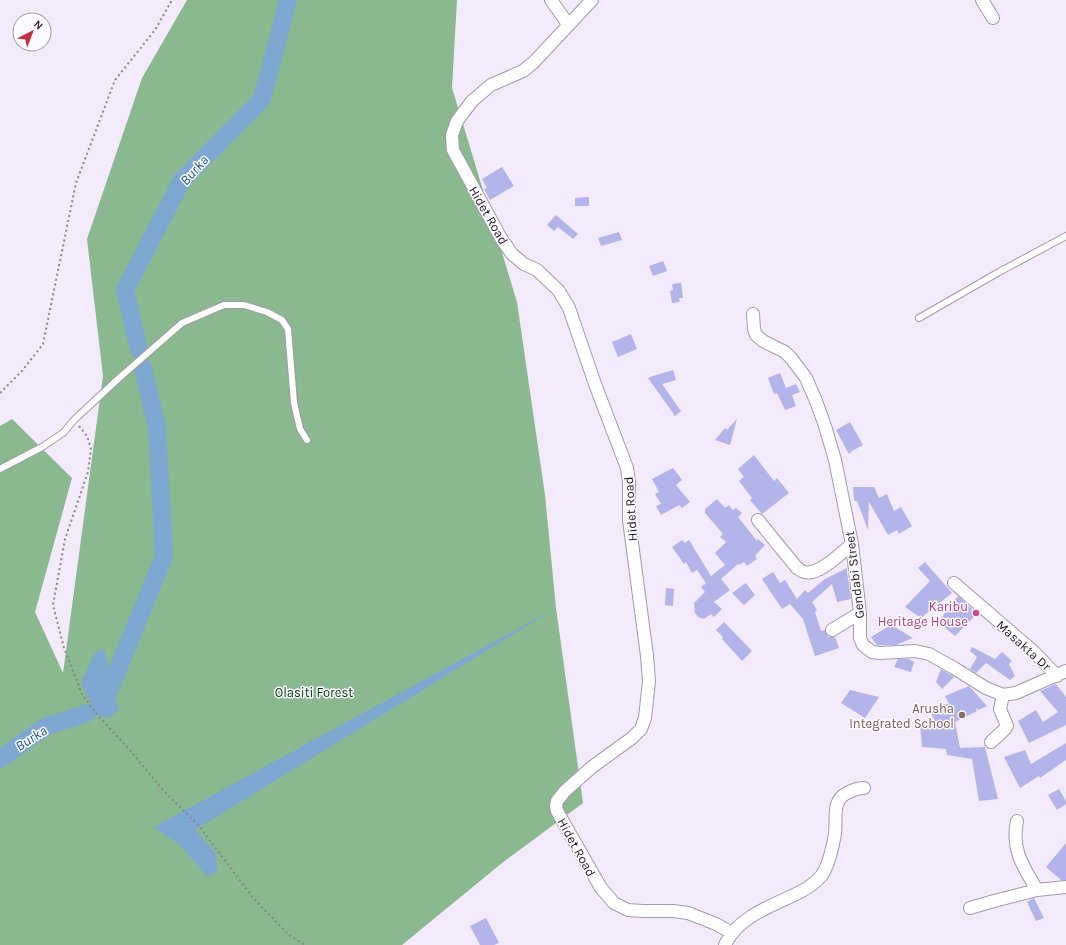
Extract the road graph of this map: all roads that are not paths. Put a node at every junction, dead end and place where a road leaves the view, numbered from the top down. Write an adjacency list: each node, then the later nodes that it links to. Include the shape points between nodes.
1 (551, 0): 5 (street)
2 (592, 0): 5 (street, Hidet Road)
3 (982, 0): 4 (street)
4 (992, 18)
5 (568, 24): 24 (street, Hidet Road, via 523,71 491,85 472,101 457,122 452,135 453,150 502,240 512,254 537,270 559,291 569,308 627,468 629,520 649,681 644,718 641,729 577,779 557,801 556,806 563,823 601,888 614,903 628,910 688,913)
6 (1066, 236): 8 (lane)
7 (753, 314): 12 (street, Gendabi Street, via 756,335 791,358 806,378 816,401 835,460)
8 (919, 318)
9 (307, 440): 10 (lane, via 300,429 294,403 288,329 282,320 267,312 244,305 224,305 182,323 118,379 63,433)
10 (0, 469)
11 (758, 520): 12 (street, via 797,568 805,572 821,569)
12 (852, 544): 14 (street, Gendabi Street)
13 (954, 583): 16 (street, Masakta Dr)
14 (860, 613): 15 (street); 17 (street, Gendabi Street, via 861,642 865,648 880,653 915,651 929,654 986,688)
15 (832, 630)
16 (1061, 673): 17 (street, via 1016,693)
17 (1003, 695): 18 (street, via 1000,709 1007,726)
18 (990, 742)
19 (864, 788): 24 (street, via 856,788 836,803 835,834 825,869 817,880 803,891 743,922)
20 (1017, 821): 22 (street, via 1015,846)
21 (1066, 887): 22 (street)
22 (1037, 890): 23 (street)
23 (970, 908)
24 (732, 932): 25 (street)
25 (724, 945)

